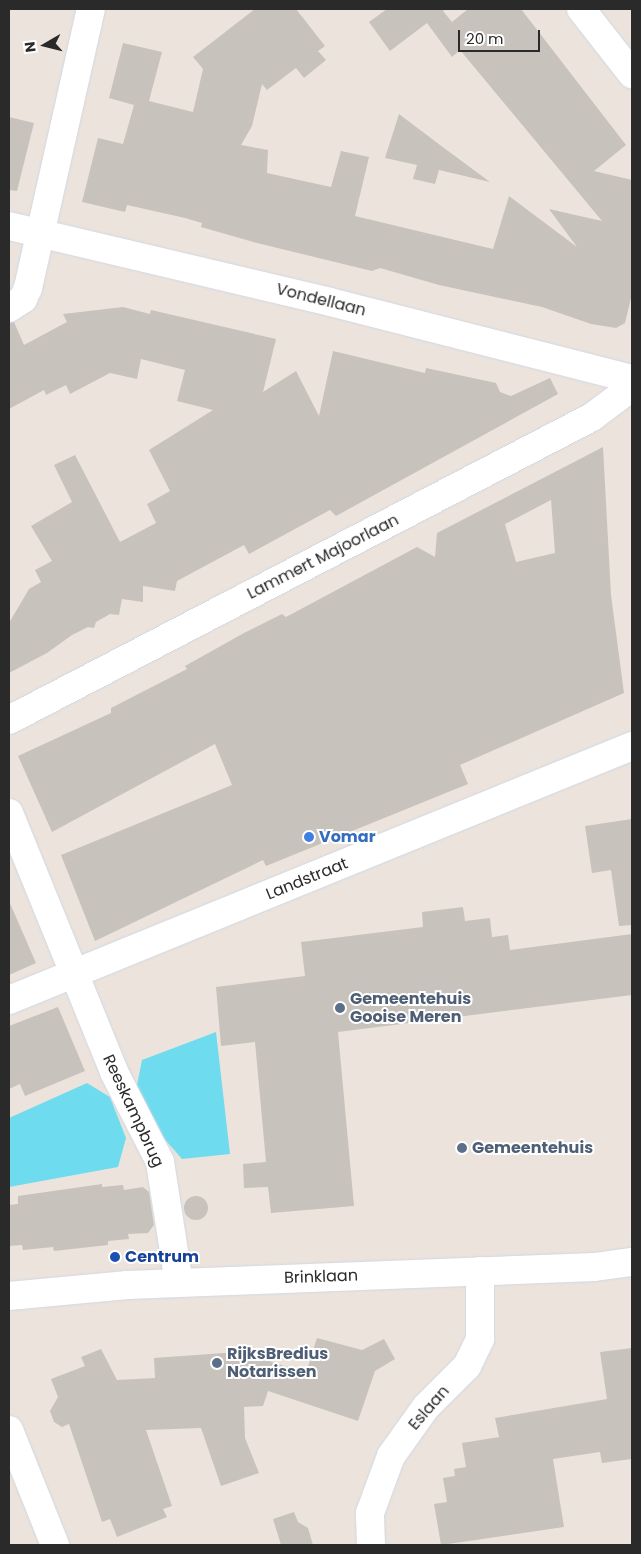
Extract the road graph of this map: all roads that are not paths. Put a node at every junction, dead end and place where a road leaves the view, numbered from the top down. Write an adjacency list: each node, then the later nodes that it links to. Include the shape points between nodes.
1 (91, 9): 5 (street)
2 (581, 9): 3 (street)
3 (632, 74)
4 (9, 226): 5 (street, Vondellaan)
5 (41, 234): 6 (street, via 25,294); 7 (street, Vondellaan)
6 (9, 308)
7 (632, 378)
8 (632, 387): 9 (street, Lammert Majoorlaan, via 592,417)
9 (9, 720)
10 (632, 746): 12 (street, Landstraat)
11 (9, 813): 12 (street, Reeskampbrug)
12 (76, 973): 13 (street, Landstraat); 16 (street, Reeskampbrug, via 114,1072 160,1162)
13 (9, 1000)
14 (632, 1262): 15 (street, Brinklaan, via 613,1266)
15 (480, 1271): 16 (street, Brinklaan); 20 (street, Eslaan, via 480,1339 467,1366 426,1407 391,1456 370,1513)
16 (178, 1282): 17 (street, Brinklaan)
17 (9, 1296)
18 (9, 1430): 19 (street)
19 (55, 1545)
20 (371, 1545)

